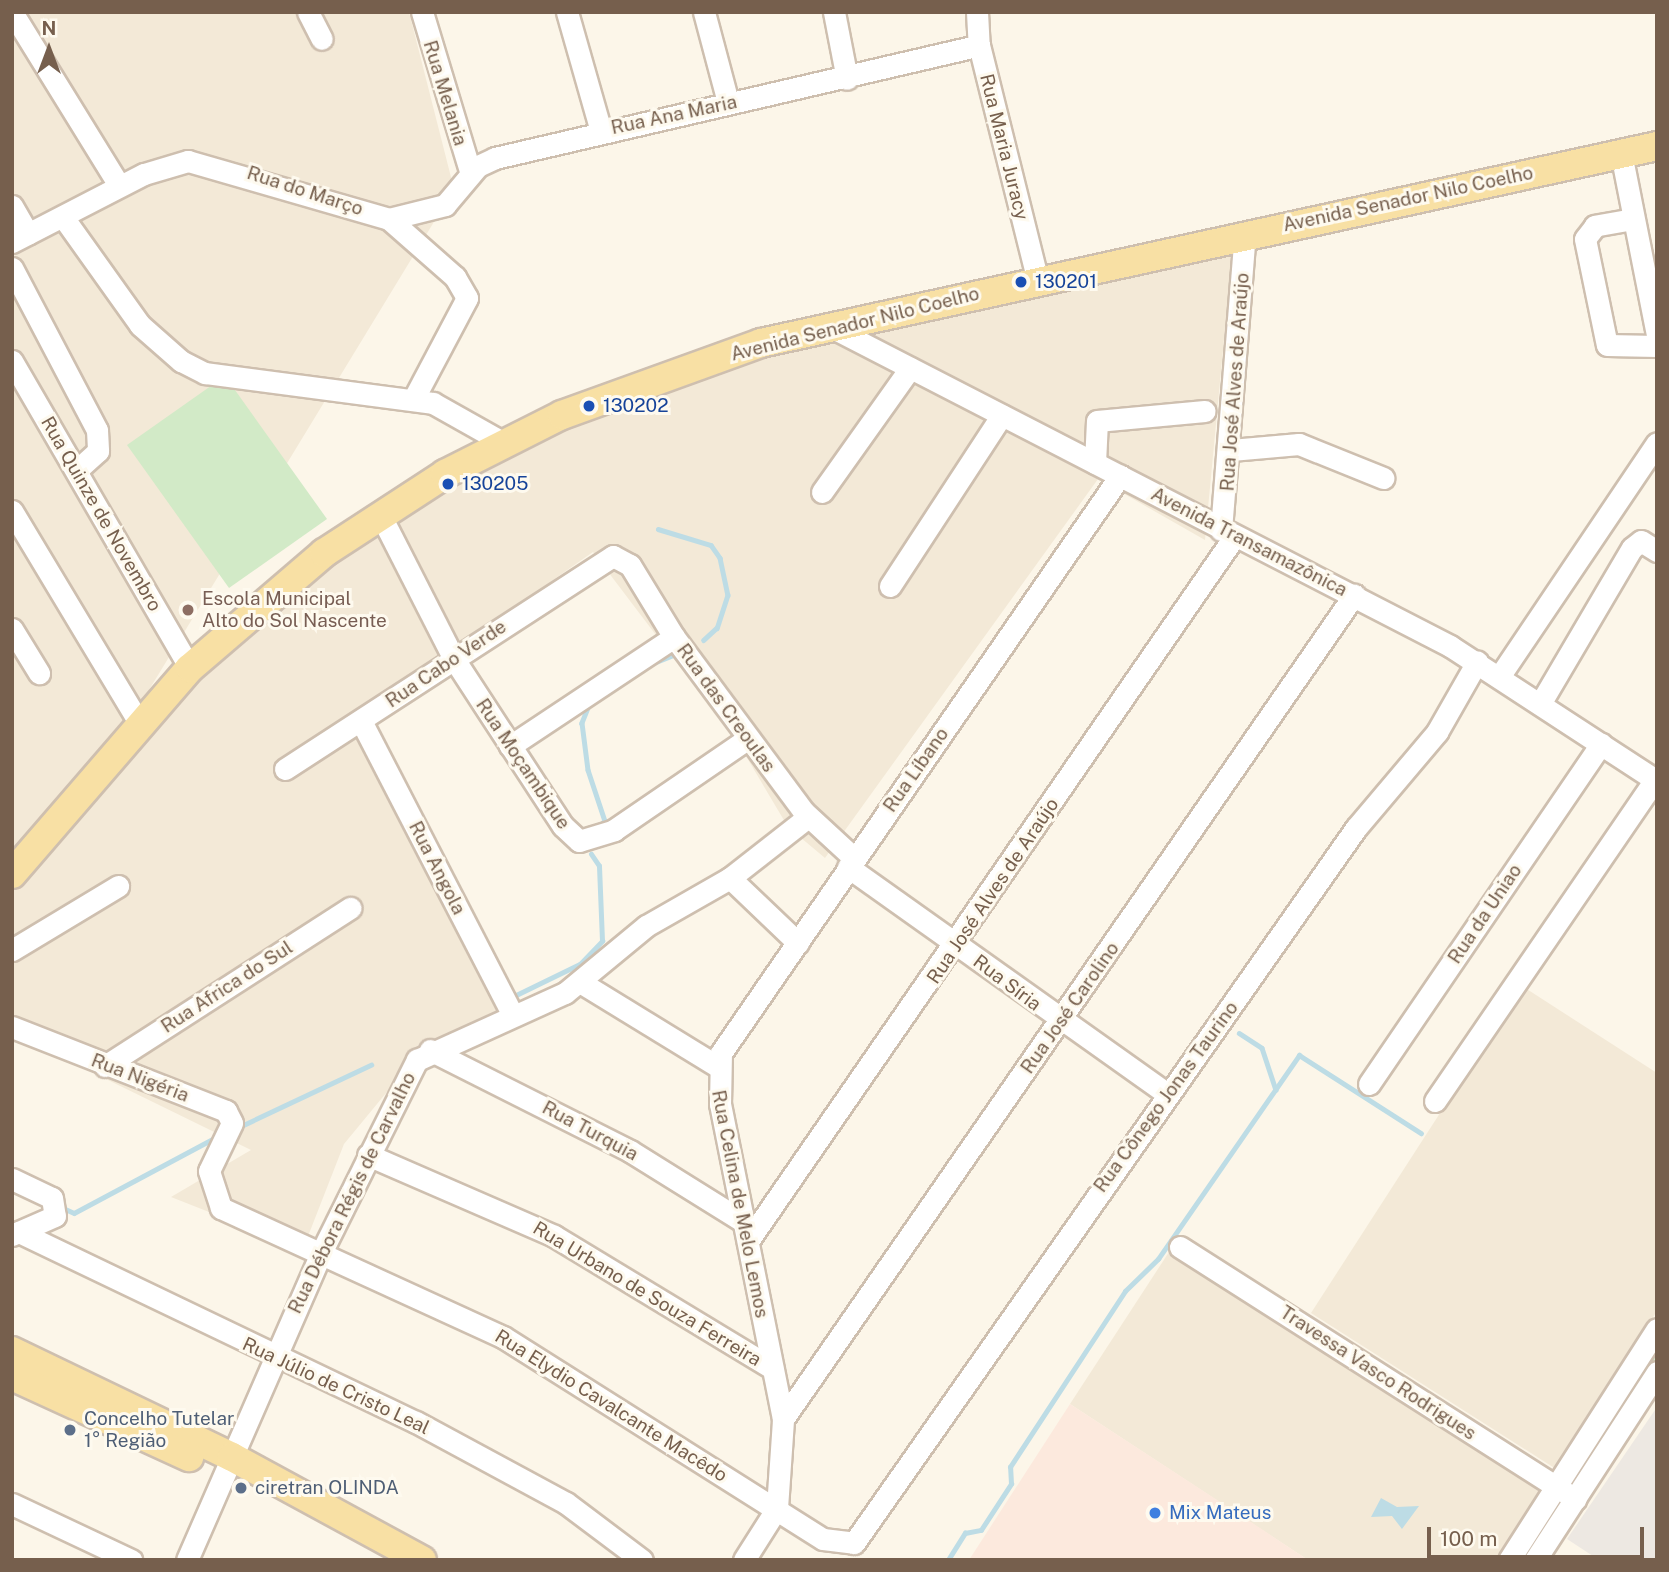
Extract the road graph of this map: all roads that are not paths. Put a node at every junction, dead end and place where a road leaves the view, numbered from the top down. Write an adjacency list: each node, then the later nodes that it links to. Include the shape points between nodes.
1 (12, 12): 16 (street)
2 (308, 12): 8 (street)
3 (422, 12): 15 (street, Rua Melania)
4 (568, 12): 12 (street)
5 (704, 12): 11 (street)
6 (834, 12): 10 (street)
7 (977, 12): 9 (street, Rua Maria Juracy)
8 (322, 39)
9 (979, 45): 10 (street, Rua Ana Maria); 24 (street, Rua Maria Juracy)
10 (847, 79): 11 (street, Rua Ana Maria)
11 (728, 103): 12 (street, Rua Ana Maria)
12 (601, 131): 15 (street, Rua Ana Maria, via 495,158)
13 (1657, 146): 14 (main road, Avenida Senador Nilo Coelho)
14 (1621, 153): 20 (street); 21 (main road, Avenida Senador Nilo Coelho)
15 (471, 174): 19 (street, Rua Ana Maria, via 445,205)
16 (119, 185): 18 (street, Rua do Março); 19 (street, Rua do Março, via 168,163 205,161)
17 (12, 206): 22 (street)
18 (63, 217): 22 (street, Rua do Março); 30 (street, via 140,325 181,361 205,373)
19 (389, 219): 30 (street, Rua do Março, via 455,277 467,298)
20 (1633, 219): 26 (street); 27 (street, via 1595,226 1586,239 1607,345)
21 (1245, 234): 24 (main road, Avenida Senador Nilo Coelho); 35 (street, Rua José Alves de Araújo)
22 (20, 238)
23 (12, 268): 37 (street, via 97,430 98,451)
24 (1038, 281): 25 (main road, Avenida Senador Nilo Coelho)
25 (829, 326): 29 (street, Avenida Transamazônica); 33 (main road, Avenida Senador Nilo Coelho, via 623,391)
26 (1657, 334)
27 (1657, 346)
28 (12, 361): 37 (street, Rua Quinze de Novembro)
29 (910, 368): 32 (street, Avenida Transamazônica); 40 (street)
30 (413, 400): 33 (street, via 454,412)
31 (1205, 411): 36 (street, via 1097,421)
32 (1002, 415): 36 (street, Avenida Transamazônica); 46 (street)
33 (504, 443): 42 (main road, Avenida Senador Nilo Coelho)
34 (1657, 443): 54 (street)
35 (1231, 450): 39 (street, via 1299,444); 43 (street, Rua José Alves de Araújo)
36 (1095, 463): 38 (street, Avenida Transamazônica)
37 (77, 470): 52 (street, Rua Quinze de Novembro)
38 (1120, 476): 43 (street, Avenida Transamazônica); 64 (street, Rua Líbano)
39 (1383, 478)
40 (822, 492)
41 (12, 511): 57 (street)
42 (380, 514): 50 (street, Rua Moçambique); 52 (main road, Avenida Senador Nilo Coelho, via 324,552)
43 (1228, 534): 47 (street, Avenida Transamazônica); 70 (street, Rua José Alves de Araújo)
44 (1654, 548): 55 (street, via 1642,541 1632,548)
45 (607, 557): 49 (street, Rua das Creoulas, via 630,565); 50 (street, Rua Cabo Verde)
46 (890, 586)
47 (1354, 596): 51 (street, Avenida Transamazônica); 74 (street, Rua José Carolino)
48 (12, 629): 53 (street)
49 (674, 637): 58 (street, Rua das Creoulas); 60 (street)
50 (454, 659): 56 (street, Rua Cabo Verde); 60 (street, Rua Moçambique)
51 (1477, 662): 54 (street, Avenida Transamazônica); 80 (street, Rua Cônego Jonas Taurino, via 1437,732 1356,828)
52 (190, 668): 57 (main road, Avenida Senador Nilo Coelho)
53 (39, 673)
54 (1499, 677): 55 (street, Avenida Transamazônica)
55 (1540, 704): 59 (street, Avenida Transamazônica)
56 (361, 721): 61 (street, Rua Cabo Verde); 73 (street, Rua Angola)
57 (139, 722): 65 (main road, Avenida Senador Nilo Coelho)
58 (747, 739): 60 (street, Rua Moçambique, via 614,830 585,841 563,826); 63 (street, Rua das Creoulas)
59 (1601, 744): 62 (street, Avenida Transamazônica); 79 (street, Rua da Uniao)
60 (510, 746)
61 (285, 769)
62 (1656, 780): 81 (street)
63 (808, 817): 64 (street, Rua das Creoulas); 66 (street, Rua Débora Régis de Carvalho)
64 (852, 863): 69 (street, Rua Líbano); 70 (street, Rua Síria)
65 (12, 874)
66 (730, 878): 69 (street); 72 (street, Rua Débora Régis de Carvalho, via 646,926)
67 (118, 886): 71 (street)
68 (350, 908): 77 (street, Rua Africa do Sul)
69 (798, 943): 78 (street, Rua Líbano)
70 (957, 946): 74 (street, Rua Síria); 85 (street, Rua José Alves de Araújo)
71 (12, 950)
72 (580, 982): 73 (street, Rua Débora Régis de Carvalho); 78 (street)
73 (513, 1015): 76 (street, Rua Débora Régis de Carvalho)
74 (1059, 1022): 80 (street, Rua Síria); 97 (street, Rua José Carolino)
75 (12, 1027): 77 (street, Rua Nigéria)
76 (430, 1050): 83 (street, Rua Débora Régis de Carvalho, via 407,1072); 85 (street, Rua Turquia, via 630,1151)
77 (105, 1066): 82 (street, Rua Nigéria, via 226,1111 232,1123)
78 (717, 1066): 85 (street, Rua Celina de Melo Lemos)
79 (1369, 1084)
80 (1168, 1094): 103 (street, Rua Cônego Jonas Taurino)
81 (1435, 1101)
82 (216, 1149): 88 (street, Rua Elydio Cavalcante Macêdo, via 209,1182 221,1208)
83 (368, 1155): 88 (street, Rua Débora Régis de Carvalho); 93 (street, Rua Urbano de Souza Ferreira, via 554,1236)
84 (12, 1179): 86 (street, via 54,1208)
85 (746, 1232): 93 (street, Rua Celina de Melo Lemos)
86 (15, 1233): 91 (street, Rua Júlio de Cristo Leal)
87 (1180, 1247): 99 (street, Travessa Vasco Rodrigues)
88 (321, 1253): 91 (street, Rua Débora Régis de Carvalho); 102 (street, Rua Elydio Cavalcante Macêdo, via 503,1337)
89 (1657, 1329): 99 (street)
90 (12, 1351): 96 (main road)
91 (274, 1356): 98 (street, Rua Débora Régis de Carvalho); 108 (street, Rua Júlio de Cristo Leal, via 534,1485)
92 (12, 1359): 96 (main road)
93 (772, 1368): 97 (street, Rua Celina de Melo Lemos)
94 (1657, 1372): 100 (street)
95 (12, 1376): 98 (main road)
96 (122, 1404): 98 (main road)
97 (783, 1419): 102 (street, Rua Celina de Melo Lemos)
98 (228, 1465): 105 (street, Rua Débora Régis de Carvalho); 106 (main road); 107 (main road)
99 (1556, 1487): 100 (street, Travessa Vasco Rodrigues); 110 (street)
100 (1576, 1499): 111 (street)
101 (12, 1504): 104 (street)
102 (776, 1508): 103 (street, Rua Elydio Cavalcante Macêdo, via 831,1542); 109 (street)
103 (862, 1538)
104 (131, 1560)
105 (187, 1560)
106 (399, 1560)
107 (422, 1560)
108 (642, 1560)
109 (744, 1560)
110 (1509, 1560)
111 (1535, 1560)

